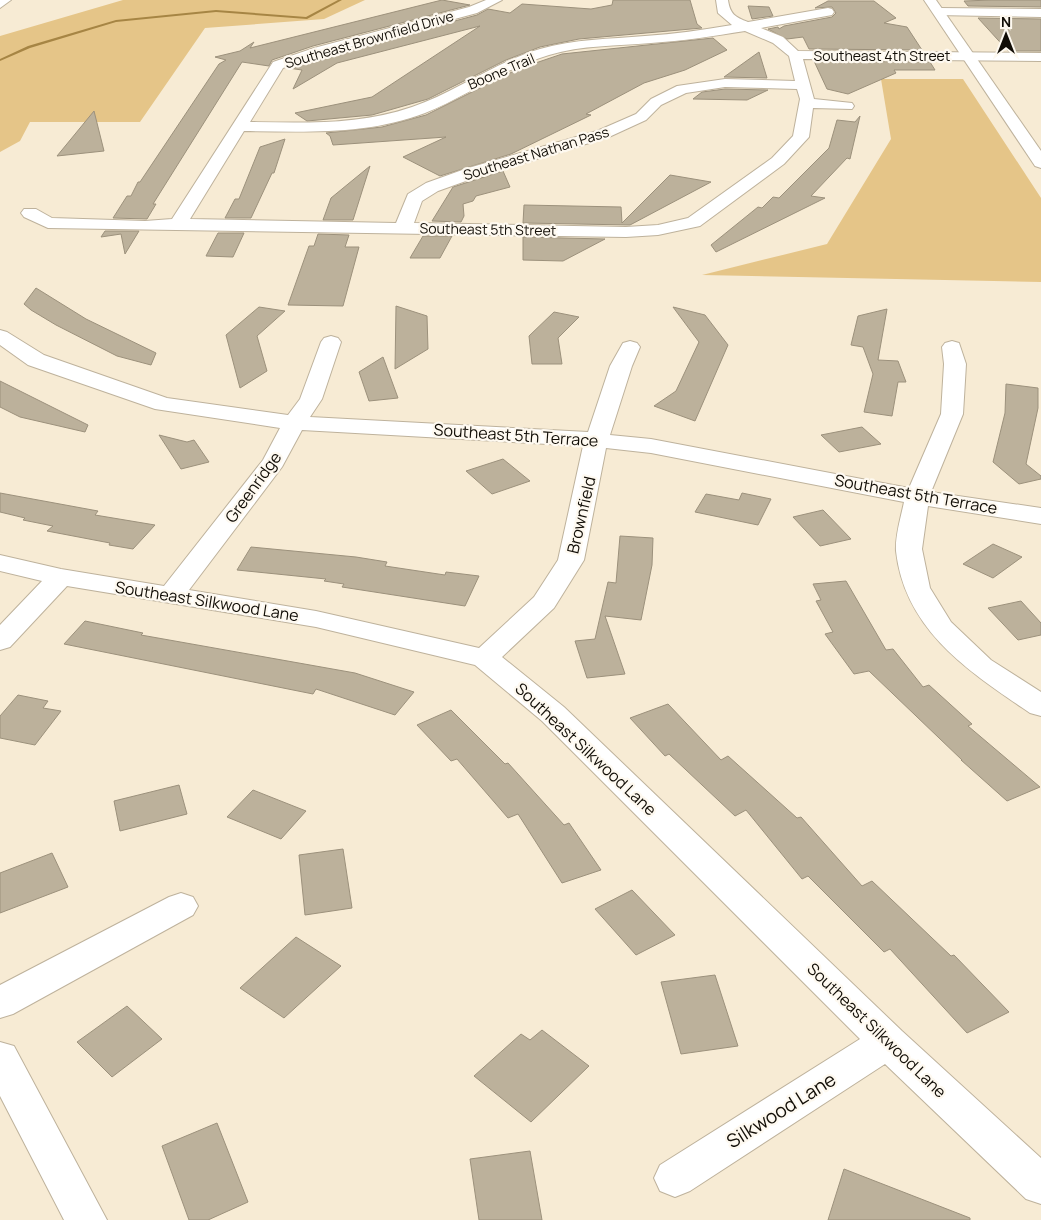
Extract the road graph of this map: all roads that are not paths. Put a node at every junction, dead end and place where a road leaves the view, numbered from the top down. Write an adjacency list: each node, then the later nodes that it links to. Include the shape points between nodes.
1 (5, 0): 4 (street)
2 (496, 0): 15 (street, Southeast Brownfield Drive, via 473,10 278,65)
3 (722, 0): 8 (street, via 724,13)
4 (0, 4)
5 (934, 6): 7 (street); 10 (street)
6 (828, 12): 8 (street, Boone Trail)
7 (1041, 14)
8 (746, 26): 9 (street, via 778,40); 15 (street, Boone Trail, via 564,48 520,60 420,109 394,118 301,127)
9 (795, 55): 10 (street, Southeast 4th Street); 12 (street)
10 (974, 56): 11 (street, Southeast 4th Street); 16 (street)
11 (1041, 57)
12 (802, 85): 13 (street); 19 (street, Southeast Nathan Pass, via 725,84 682,89 656,102 641,117 603,134 432,187 414,198)
13 (806, 103): 14 (street); 19 (street, Southeast 5th Street, via 801,137 778,162 694,222 658,230 626,232)
14 (847, 106)
15 (238, 126): 18 (street, Southeast Brownfield Drive)
16 (1041, 164)
17 (30, 213): 18 (street, Southeast 5th Street, via 48,223)
18 (178, 224): 19 (street, Southeast 5th Street)
19 (403, 228)
20 (0, 336): 24 (street, Southeast 5th Terrace, via 36,360 163,404)
21 (332, 342): 24 (street, Greenridge, via 311,399)
22 (630, 347): 25 (street, Brownfield)
23 (952, 348): 26 (street, via 955,364 952,414)
24 (294, 423): 25 (street, Southeast 5th Terrace); 30 (street, Greenridge, via 274,462)
25 (596, 440): 26 (street, Southeast 5th Terrace, via 678,451); 32 (street, Brownfield, via 571,560 544,602)
26 (917, 496): 27 (street, Southeast 5th Terrace); 33 (street, via 909,548 917,588 940,626 981,666)
27 (1041, 516)
28 (0, 563): 29 (street, Southeast Silkwood Lane)
29 (60, 577): 30 (street, Southeast Silkwood Lane); 31 (street)
30 (170, 596): 32 (street, Southeast Silkwood Lane, via 316,619)
31 (0, 641)
32 (485, 658): 36 (street, Southeast Silkwood Lane, via 553,714)
33 (1041, 706)
34 (181, 906): 35 (street)
35 (0, 1003)
36 (888, 1042): 38 (street, Silkwood Lane); 39 (street, Southeast Silkwood Lane)
37 (0, 1058): 40 (street)
38 (675, 1178)
39 (1041, 1186)
40 (86, 1220)

